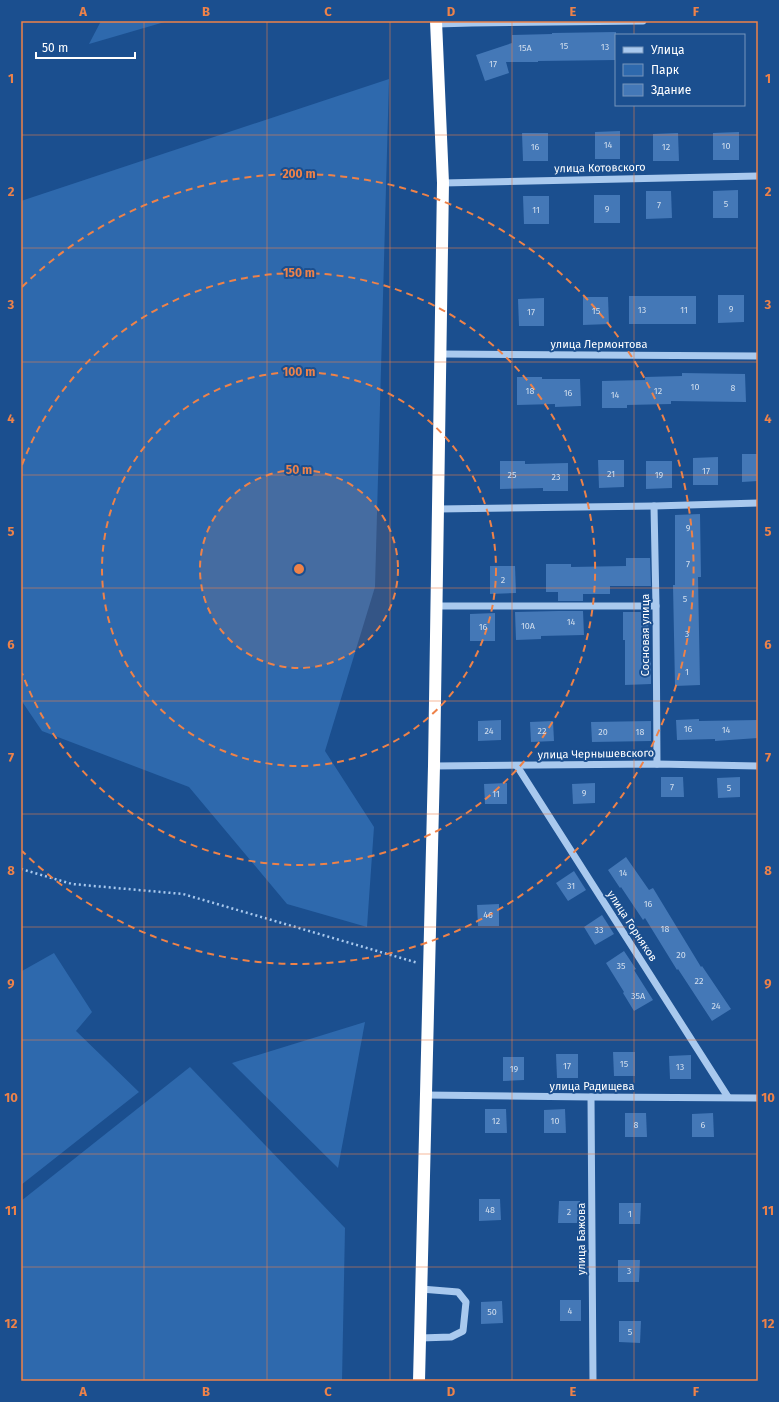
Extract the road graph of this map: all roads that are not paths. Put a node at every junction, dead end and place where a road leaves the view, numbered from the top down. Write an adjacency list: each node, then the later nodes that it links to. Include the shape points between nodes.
1 (643, 21): 2 (street)
2 (436, 23): 4 (highway)
3 (758, 176): 4 (street, улица Котовского)
4 (443, 183): 5 (highway)
5 (441, 354): 6 (street, улица Лермонтова); 9 (highway)
6 (758, 356)
7 (758, 503): 8 (street)
8 (654, 506): 9 (street); 11 (street, Сосновая улица)
9 (438, 509): 10 (highway)
10 (436, 606): 11 (street); 13 (highway)
11 (656, 606): 12 (street, Сосновая улица)
12 (657, 764): 14 (street, улица Чернышевского); 15 (street, улица Чернышевского)
13 (434, 766): 14 (street, улица Чернышевского); 16 (highway)
14 (517, 766): 18 (street, улица Горняков)
15 (758, 766)
16 (425, 1095): 17 (street, улица Радищева); 20 (highway)
17 (591, 1097): 18 (street, улица Радищева); 23 (street, улица Бажова)
18 (728, 1097): 19 (street, улица Радищева)
19 (758, 1098)
20 (421, 1289): 21 (highway); 21 (street, via 458,1292 466,1302 463,1331 451,1337)
21 (420, 1338): 22 (highway)
22 (419, 1381)
23 (593, 1381)

